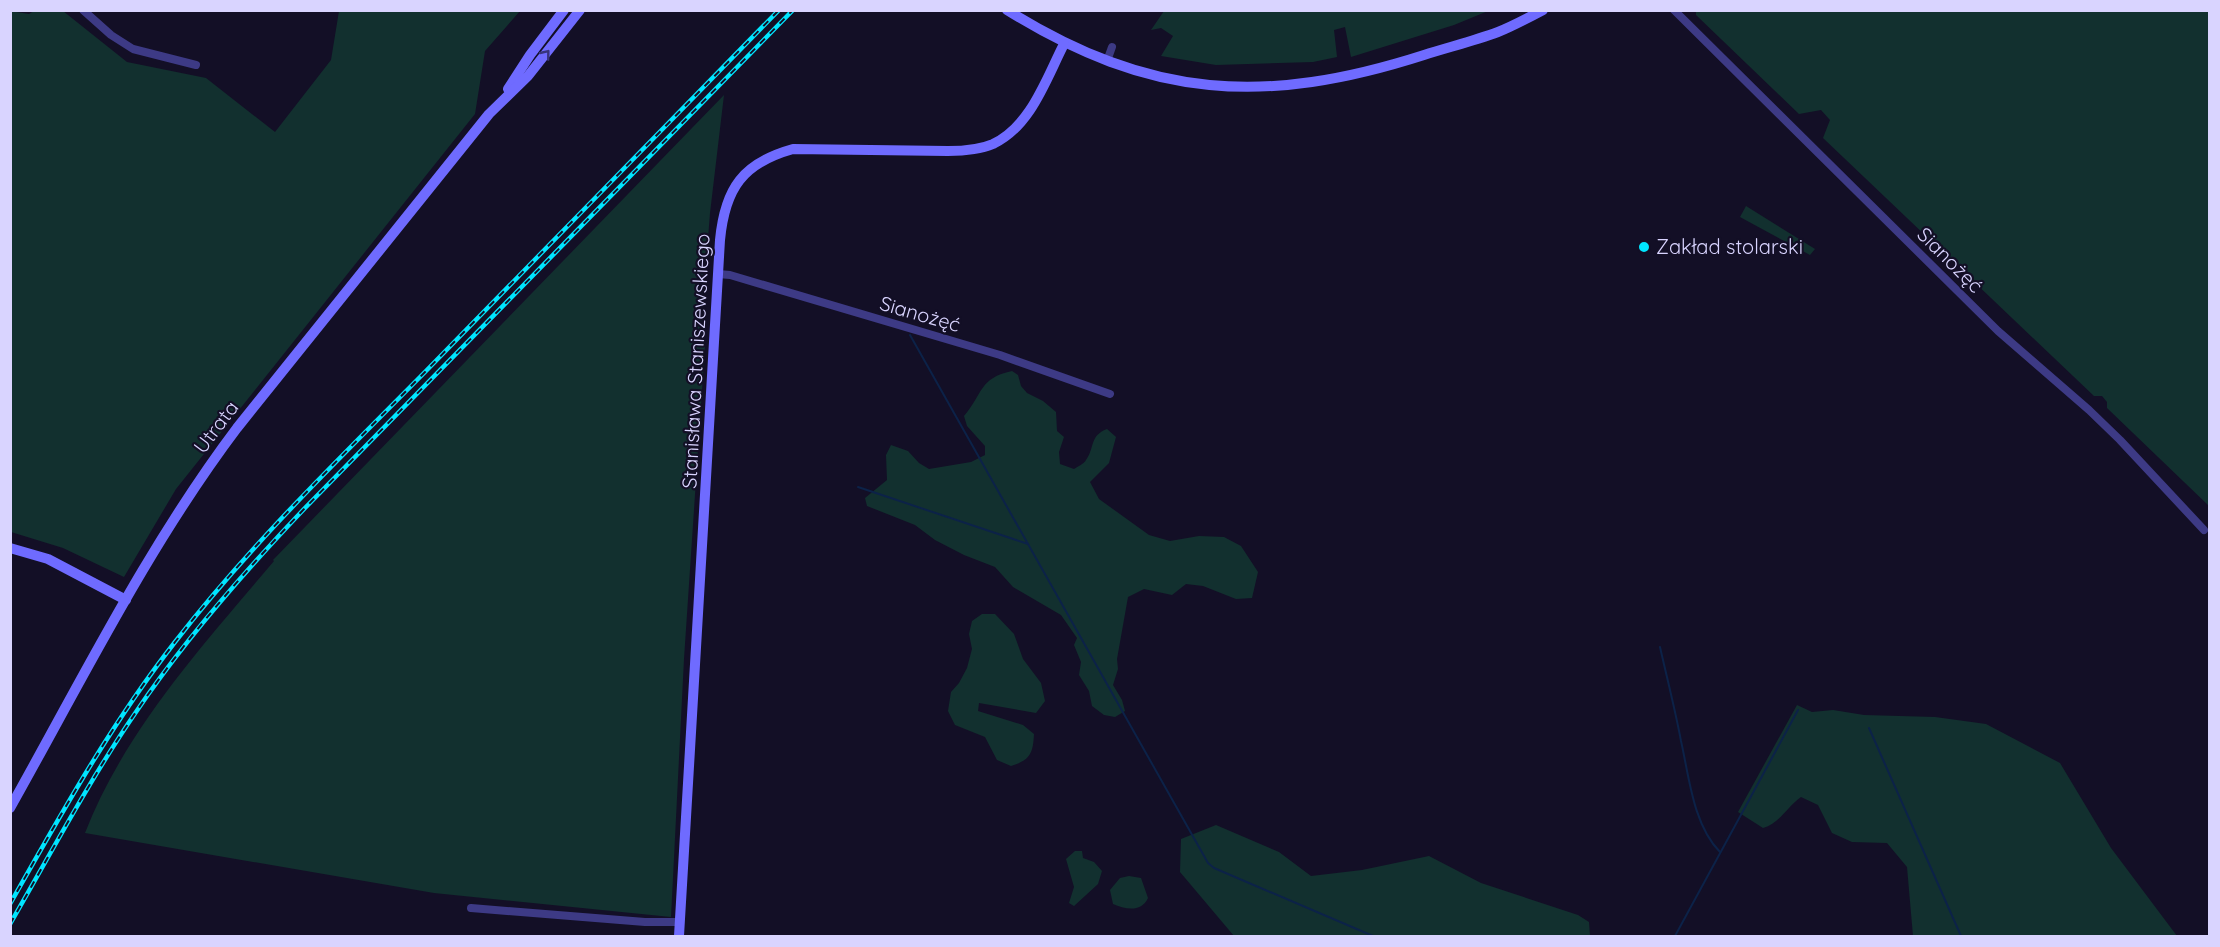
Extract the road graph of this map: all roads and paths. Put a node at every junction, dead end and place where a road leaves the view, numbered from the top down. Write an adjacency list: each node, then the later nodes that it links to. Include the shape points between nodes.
1 (83, 10): 10 (street, via 133,50)
2 (564, 10): 11 (main road, Utrata)
3 (580, 10): 11 (main road, Utrata, one-way to 3, via 528,76)
4 (1007, 10): 7 (main road)
5 (1543, 10): 9 (main road, via 1467,43 1366,73 1303,84 1209,86 1151,75)
6 (1674, 10): 14 (street, Sianożęć, via 1998,331 2120,440)
7 (1064, 44): 9 (main road); 12 (main road, Stanisława Staniszewskiego, via 1032,106 1017,127 993,144 948,151 793,149 754,165 738,182 727,204)
8 (1112, 47): 9 (street)
9 (1107, 61)
10 (196, 65)
11 (500, 102): 16 (main road, Utrata, via 223,447 173,519)
12 (718, 274): 13 (street, Sianożęć, via 1000,355); 19 (main road, Stanisława Staniszewskiego)
13 (1110, 394)
14 (2204, 530)
15 (10, 549): 16 (main road, via 48,560)
16 (126, 600): 17 (main road, Utrata)
17 (10, 808)
18 (471, 908): 19 (street)
19 (680, 922): 20 (main road, Stanisława Staniszewskiego)
20 (679, 936)

